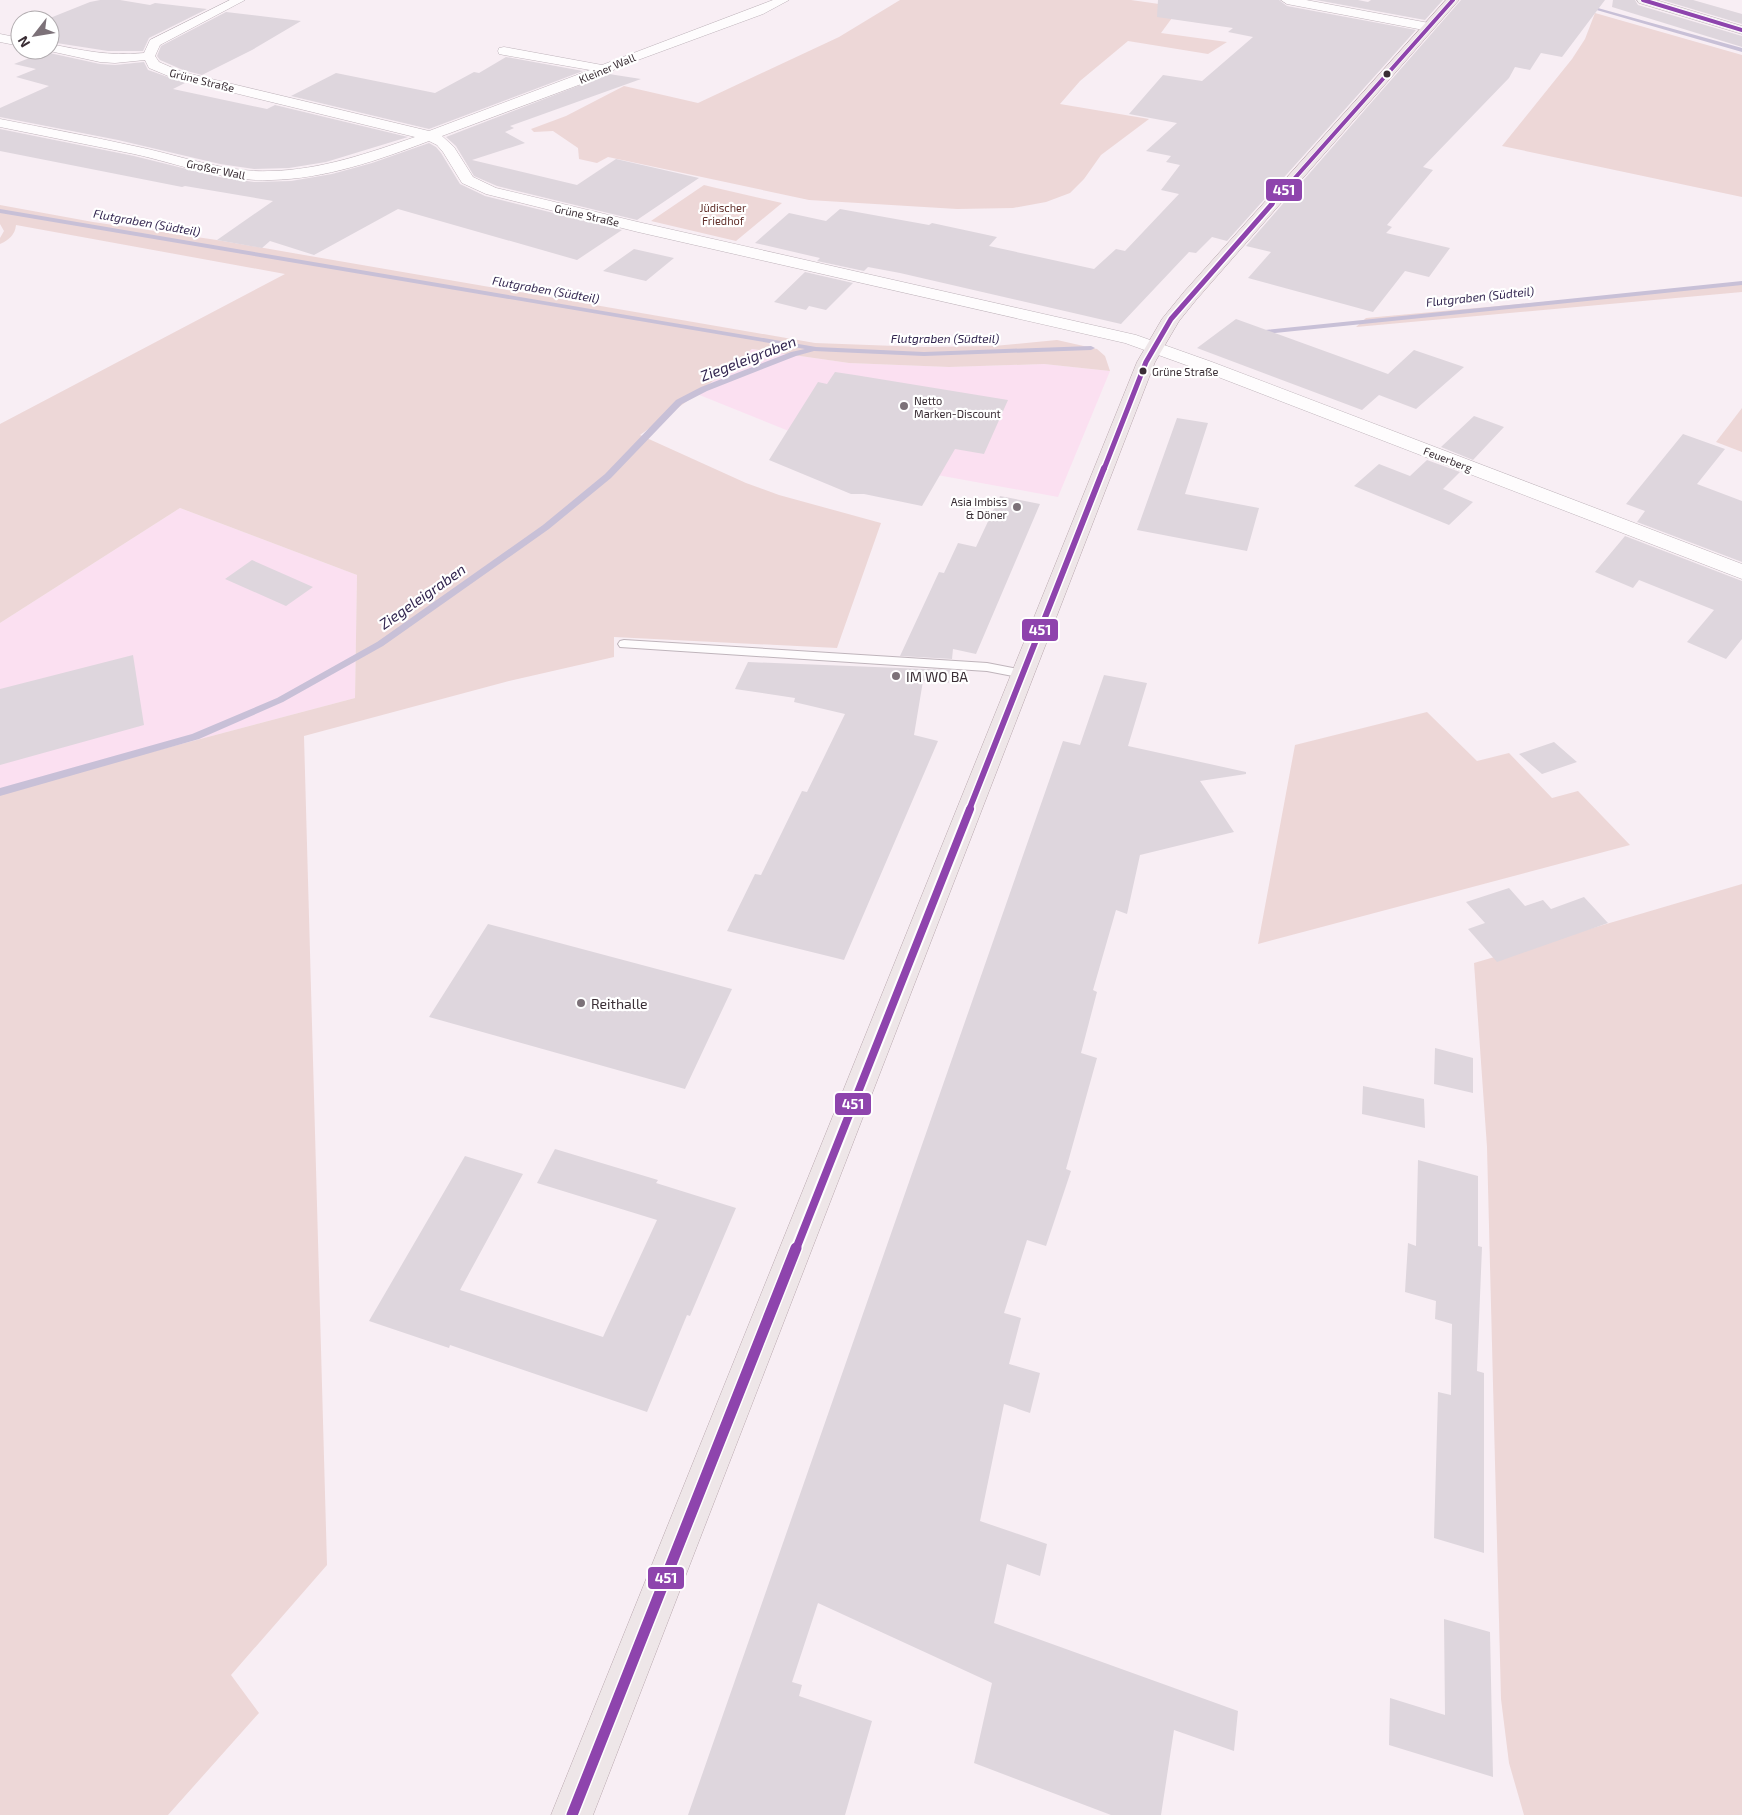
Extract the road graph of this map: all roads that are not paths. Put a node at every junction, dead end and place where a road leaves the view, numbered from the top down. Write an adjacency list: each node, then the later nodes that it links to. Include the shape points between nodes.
1 (238, 0): 10 (street, via 165,37 156,43)
2 (783, 0): 11 (street, Kleiner Wall)
3 (1287, 0): 6 (street)
4 (1453, 0): 6 (main road)
5 (1643, 0): 7 (street)
6 (1429, 27): 14 (main road, via 1190,296)
7 (1742, 30)
8 (60, 50): 10 (street, via 100,58)
9 (504, 51): 11 (street)
10 (149, 56): 13 (street, Grüne Straße, via 154,64 178,75)
11 (604, 69): 13 (street, Kleiner Wall)
12 (0, 123): 13 (street, Großer Wall, via 252,176 290,175 329,168)
13 (430, 136): 14 (street, Grüne Straße, via 449,150 467,180 491,191 1130,339)
14 (1153, 348): 15 (street, Feuerberg); 17 (main road)
15 (1742, 572)
16 (624, 644): 17 (lane, via 987,667)
17 (1023, 674): 18 (main road)
18 (572, 1815)

